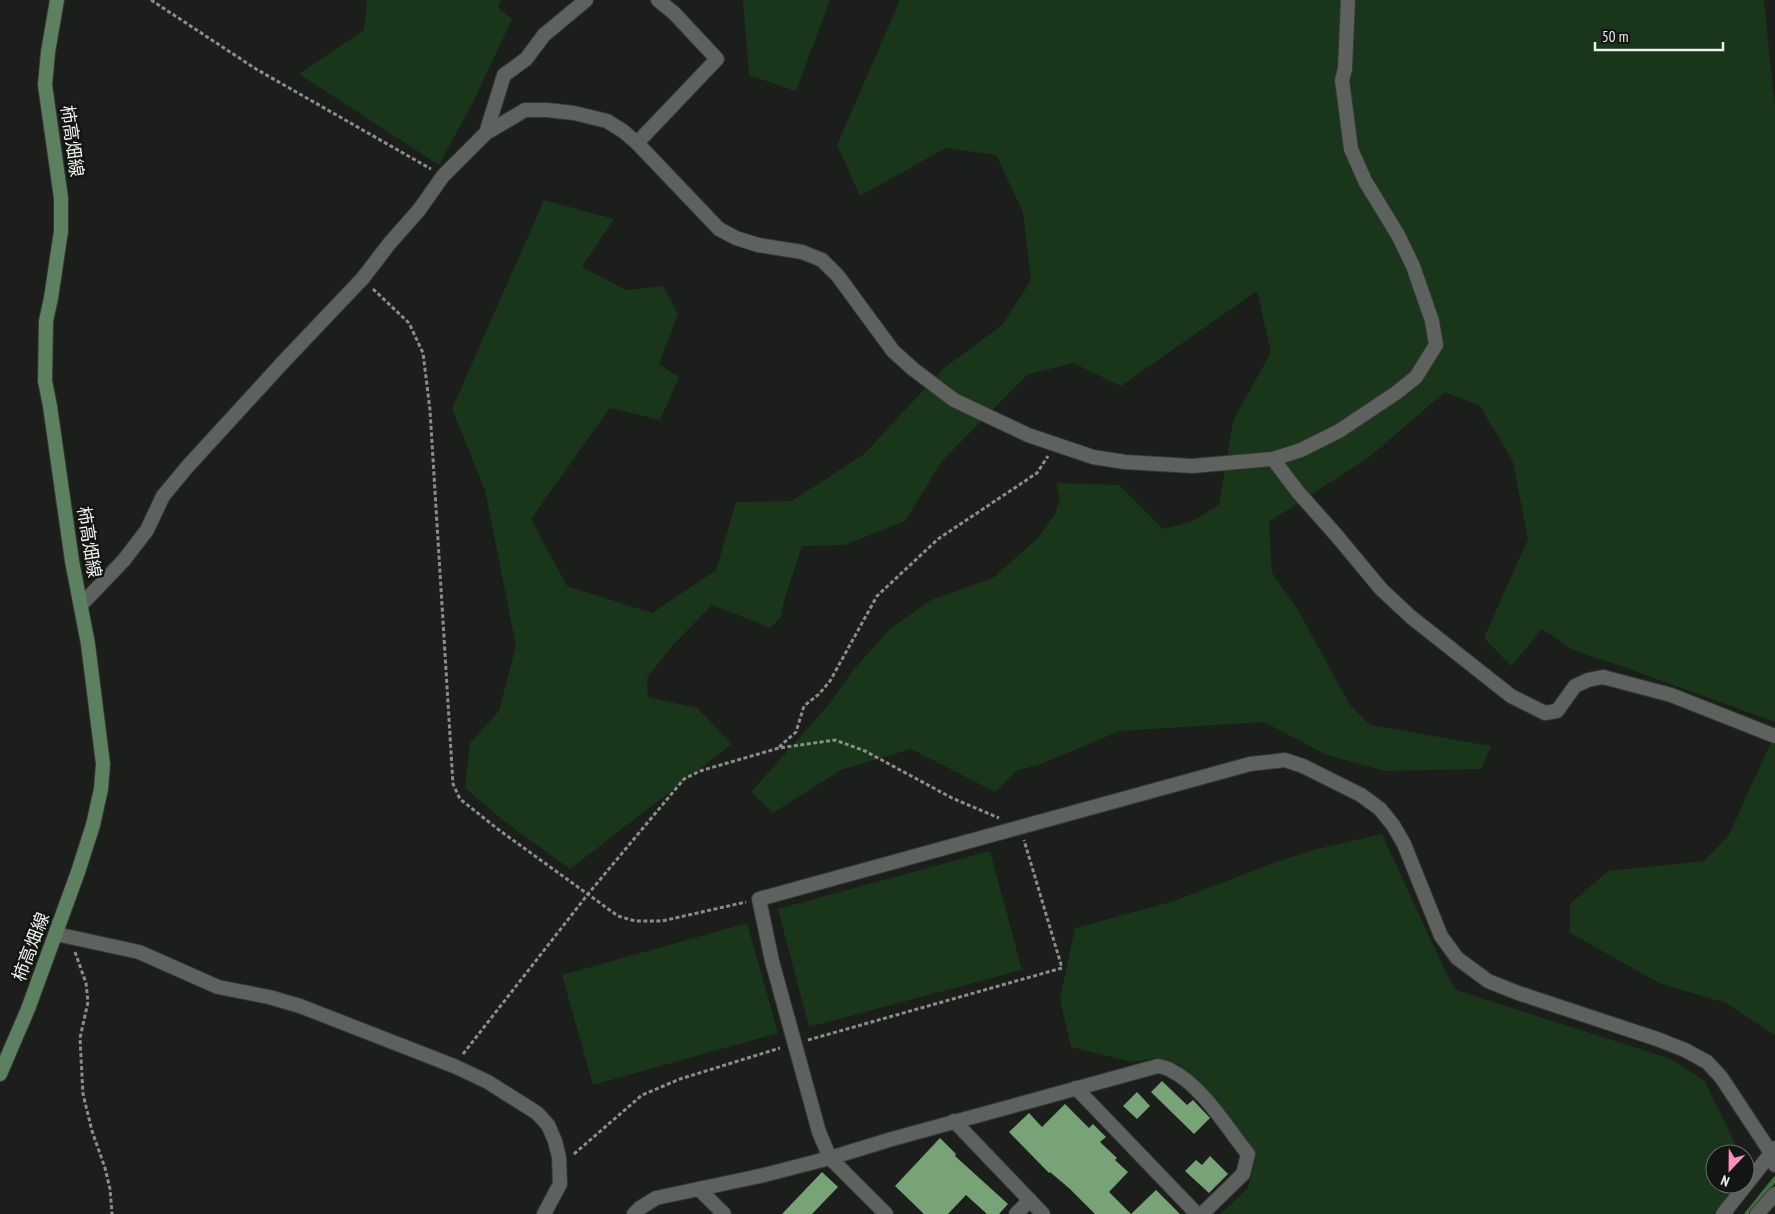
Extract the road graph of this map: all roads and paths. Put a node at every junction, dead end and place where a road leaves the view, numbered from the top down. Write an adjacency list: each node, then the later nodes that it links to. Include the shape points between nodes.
1 (57, 0): 12 (main road, 柿高畑線, via 45,85 61,198 61,231 46,321 45,381)
2 (151, 0): 8 (path, via 256,69)
3 (586, 0): 6 (street, via 544,35 526,59 504,75)
4 (658, 0): 7 (street, via 717,59)
5 (1348, 0): 11 (street, via 1342,80 1351,149 1365,181 1413,266 1432,321 1436,345 1416,376 1396,392 1339,431 1301,450)
6 (486, 133): 7 (street, via 525,110 546,110 607,121); 8 (street)
7 (637, 143): 10 (street, via 719,229 758,245 802,252 822,260 838,276 893,351 954,400)
8 (443, 176): 9 (street)
9 (363, 278): 12 (street, via 169,488 147,530 124,560); 16 (path, via 409,323 423,353 430,410 453,784 460,799)
10 (1054, 444): 11 (street, via 1093,457 1167,466); 14 (path, via 1037,473 938,539 877,596 830,681 804,706 796,732)
11 (1273, 459): 13 (street, via 1381,588 1411,617 1511,696 1545,713 1556,711 1575,686 1603,677 1671,695)
12 (81, 605): 18 (main road, 柿高畑線, via 103,764 93,825)
13 (1775, 736)
14 (779, 748): 15 (path, via 835,740 865,751 952,798); 16 (path, via 700,771 684,779)
15 (1020, 827): 17 (street); 20 (path, via 1062,968); 25 (street, via 1250,764 1285,760 1303,766 1361,795 1380,809 1404,844 1441,936 1470,970 1495,984 1658,1039 1707,1062 1721,1077)
16 (588, 894): 17 (path, via 618,916 635,921 662,921); 21 (path)
17 (759, 899): 20 (street, via 772,962)
18 (56, 934): 19 (street); 22 (main road, 柿高畑線)
19 (76, 939): 21 (street, via 138,952 218,987 300,1006); 31 (path, via 75,954 88,1002 80,1038 83,1094 106,1168)
20 (796, 1043): 26 (path, via 660,1086 642,1095 572,1155); 27 (street)
21 (454, 1066): 26 (street, via 488,1082 537,1113 548,1125)
22 (0, 1074)
23 (1076, 1088): 24 (street); 38 (street); 39 (street, via 1158,1066 1172,1070 1202,1095 1248,1154 1242,1174)
24 (954, 1122): 27 (street); 30 (street)
25 (1774, 1155): 40 (street)
26 (559, 1157): 32 (street, via 560,1184)
27 (830, 1158): 28 (street); 35 (street)
28 (699, 1189): 33 (street, via 656,1198); 34 (street)
29 (1775, 1194): 41 (street)
30 (1030, 1200): 36 (street); 37 (street)
31 (112, 1214)
32 (544, 1214)
33 (634, 1214)
34 (724, 1214)
35 (886, 1214)
36 (1016, 1214)
37 (1043, 1214)
38 (1197, 1214)
39 (1202, 1214)
40 (1724, 1214)
41 (1757, 1214)

